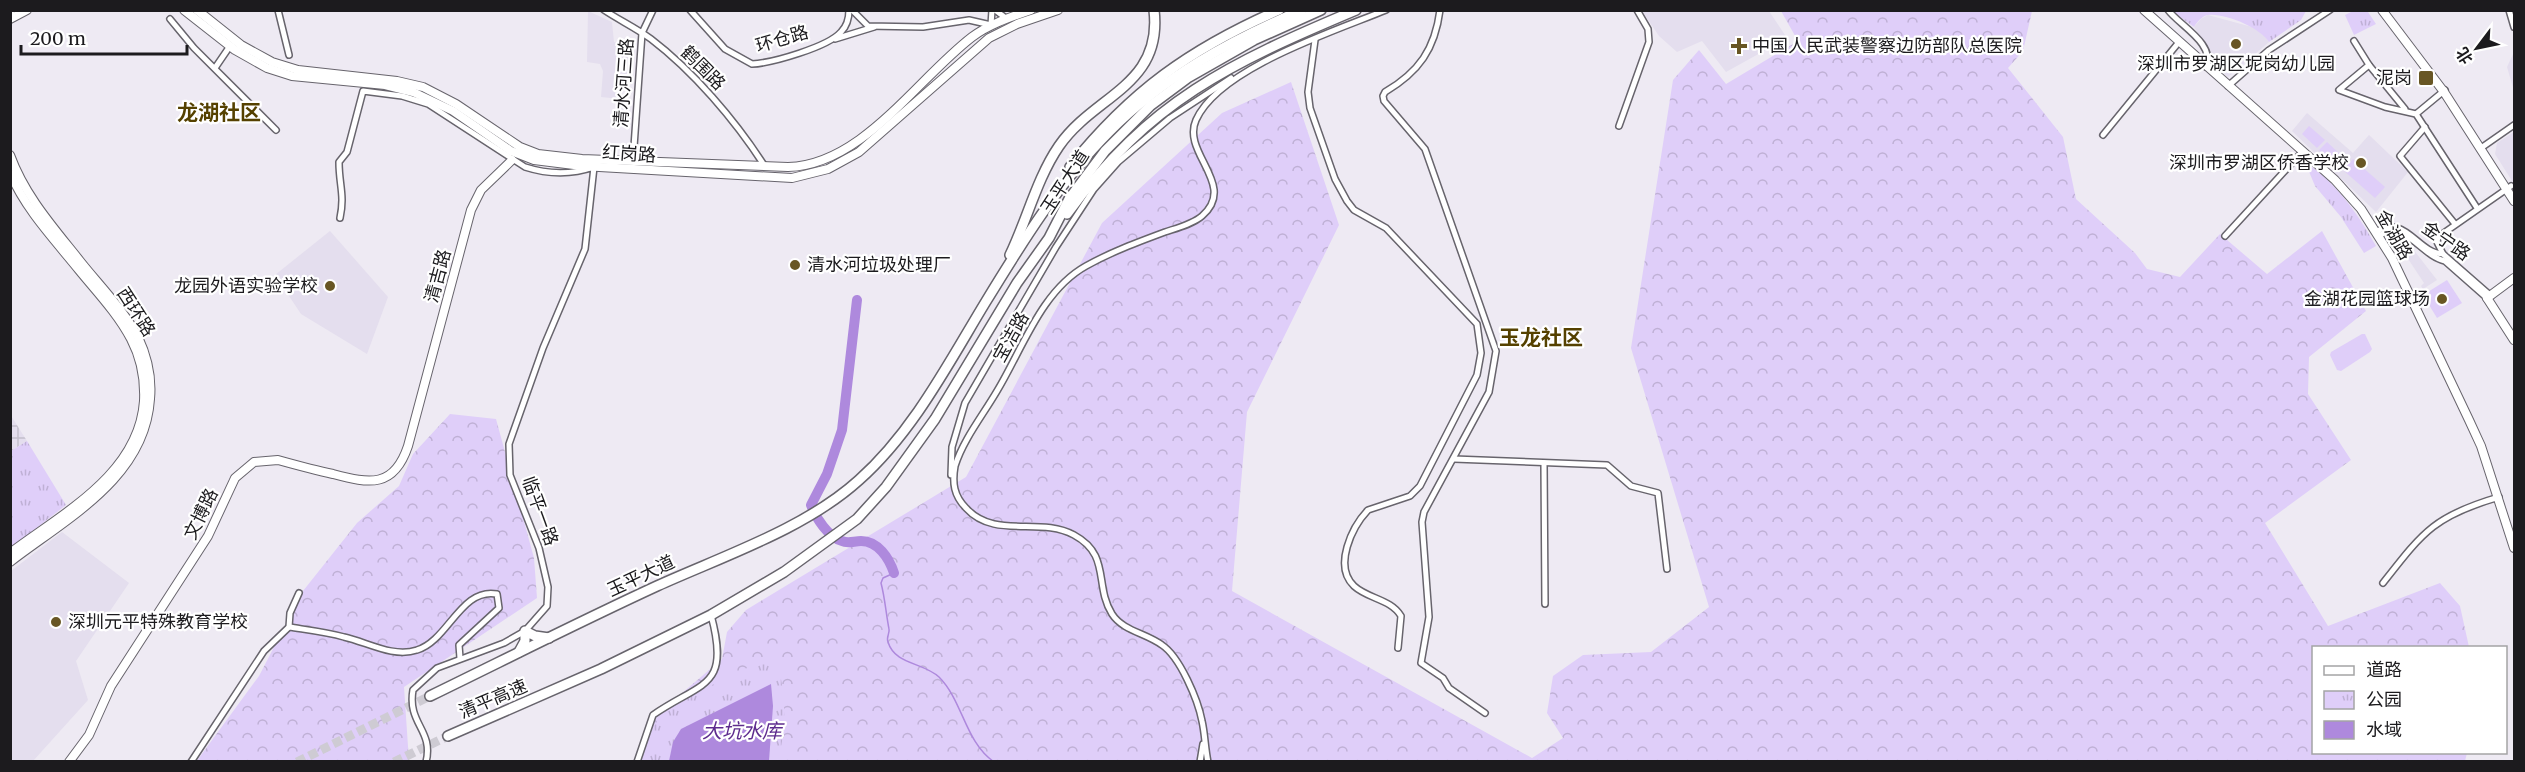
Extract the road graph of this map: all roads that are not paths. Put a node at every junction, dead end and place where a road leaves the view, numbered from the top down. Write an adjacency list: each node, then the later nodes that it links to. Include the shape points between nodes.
1 (27, 10): 26 (main road)
2 (184, 10): 37 (main road, 红岗路)
3 (197, 10): 24 (main road, 红岗路)
4 (604, 10): 32 (street, 鹤围路)
5 (653, 10): 32 (street, 清水河三路)
6 (690, 10): 36 (street, 环仓路, via 725,49 752,64)
7 (850, 10): 30 (street, via 868,26); 36 (street, 环仓路, via 841,33)
8 (993, 10): 28 (street); 29 (street)
9 (1031, 10): 28 (main road, 红岗路)
10 (1058, 10): 61 (main road, 红岗路, via 989,38 850,158 801,177)
11 (1154, 10): 70 (highway, via 1156,33 1148,60 1058,147)
12 (1302, 10): 25 (highway, 玉平大道)
13 (1321, 10): 25 (highway, 玉平大道)
14 (1356, 10): 69 (highway, via 1249,57 1171,104 1108,162)
15 (1386, 10): 33 (street, 宝洁路)
16 (1440, 10): 79 (street, via 1437,36 1408,78 1383,96 1425,149 1496,351 1489,392)
17 (1637, 10): 48 (street, via 1648,29 1649,42)
18 (2144, 10): 35 (main road, 金湖路)
19 (2168, 10): 40 (street, via 2198,40 2207,55)
20 (2330, 10): 43 (street, via 2276,44)
21 (2384, 10): 44 (main road)
22 (2509, 10): 31 (street)
23 (279, 11): 38 (street)
24 (208, 15): 56 (main road, 红岗路, via 252,52 285,67 398,81 430,90 532,152)
25 (1285, 17): 69 (highway, 玉平大道, via 1150,106 1091,168); 70 (highway, via 1201,48 1126,104 1097,133 1055,187); 75 (highway, 玉平大道, via 1193,65 1108,132 1051,202)
26 (10, 19)
27 (170, 19): 41 (street)
28 (1006, 19): 29 (main road, 红岗路)
29 (991, 25): 30 (street, via 969,20 923,27); 58 (main road, 红岗路, via 971,37 846,150 813,164)
30 (876, 27): 36 (street)
31 (2514, 27)
32 (642, 33): 56 (street, 清水河三路); 58 (street, 鹤围路, via 726,113)
33 (1315, 40): 42 (street, 宝洁路); 94 (street, via 1308,92 1310,108 1335,179 1354,210 1386,228 1477,324 1481,353 1477,375 1420,486 1410,496 1368,510 1347,545 1345,558 1355,587 1392,606 1401,616)
34 (2354, 41): 39 (street)
35 (2179, 42): 40 (main road, 金湖路); 51 (street)
36 (821, 44)
37 (230, 46): 41 (street); 59 (main road, 红岗路, via 279,73 413,92 453,111 522,156 547,163)
38 (289, 54)
39 (2369, 65): 45 (street); 45 (street, via 2339,90)
40 (2206, 67): 43 (main road, 金湖路)
41 (215, 68): 50 (street)
42 (1243, 72): 81 (street, via 1193,102 1147,137 1094,189 965,403 952,447); 81 (street, 宝洁路, via 1222,89 1195,123 1195,144 1214,184 1208,209 1194,221 1082,268 1057,292 1034,323 959,455)
43 (2228, 86): 53 (main road, 金湖路)
44 (2445, 91): 46 (street); 52 (main road)
45 (2405, 110): 46 (street)
46 (2416, 114): 49 (street)
47 (2514, 125): 52 (street)
48 (1618, 126)
49 (2425, 128): 64 (street); 66 (street, via 2400,156)
50 (276, 130)
51 (2103, 135)
52 (2482, 146): 62 (main road)
53 (2303, 151): 67 (main road, 金湖路, via 2348,193); 68 (street)
54 (10, 155): 85 (main road, 西环路, via 34,203 129,323 145,356 151,392 146,428 120,475)
55 (512, 160): 59 (street, via 549,172 579,172); 65 (street, via 428,104 363,91 347,152 339,162 344,199); 78 (main road, 清吉路, via 481,190 471,210)
56 (633, 161): 57 (main road, 红岗路)
57 (750, 165): 58 (main road, 红岗路); 61 (main road, via 744,169)
58 (764, 165)
59 (594, 167): 61 (main road, 红岗路); 92 (street, 临平一路, via 585,249 543,348 509,444 510,475 534,531 548,587 547,606)
60 (10, 173): 84 (main road, 西环路, via 31,210 124,327 139,358 144,392 137,434 115,471)
61 (748, 176)
62 (2511, 189): 63 (main road); 64 (street)
63 (2514, 201)
64 (2477, 208): 66 (street)
65 (340, 218)
66 (2455, 224): 71 (street, via 2438,237)
67 (2377, 234): 71 (street, 金宁路, via 2387,226 2402,228 2436,254); 74 (street, 金宁路, via 2400,231); 82 (main road, 金湖路, via 2466,412)
68 (2225, 236)
69 (1049, 238): 90 (highway, 玉平大道, via 886,488 857,519 784,572)
70 (1011, 254): 75 (highway)
71 (2443, 255): 74 (street, 金宁路)
72 (2514, 278): 74 (main road)
73 (2514, 283): 74 (main road)
74 (2490, 296): 76 (main road); 77 (main road)
75 (986, 302): 93 (highway, 玉平大道, via 910,422 883,456 844,493 809,516)
76 (2514, 333)
77 (2514, 340)
78 (417, 413): 101 (main road, 文博路, via 403,460 384,478 357,481 278,460 264,460 243,469 208,536 111,686 89,735)
79 (1454, 459): 80 (street); 98 (street, via 1422,522 1429,617 1421,663)
80 (1544, 463): 86 (street, via 1607,465 1631,486 1658,493); 89 (street)
81 (953, 485): 100 (street, via 963,505 980,520 1064,531 1091,548 1115,617 1124,626 1165,646 1177,661 1199,711)
82 (2499, 496): 83 (main road, 金湖路); 87 (street, via 2434,523)
83 (2514, 548)
84 (10, 553)
85 (10, 562)
86 (1668, 568)
87 (2383, 583)
88 (298, 593): 91 (street)
89 (1545, 604)
90 (711, 615): 99 (highway, 清平高速, via 552,692); 104 (street, via 719,655 708,683 653,715)
91 (289, 627): 96 (street, via 343,636 405,653 431,643 470,601 480,595 497,594 499,608 459,645); 102 (street, via 264,651)
92 (525, 631): 93 (highway); 95 (highway); 96 (street, 临平一路, via 504,643)
93 (549, 638): 95 (highway, 玉平大道)
94 (1398, 648)
95 (519, 652): 97 (highway, 清平高速)
96 (460, 658): 103 (street, 临平一路, via 437,668 413,690 413,716 425,733)
97 (430, 696)
98 (1485, 713)
99 (448, 736)
100 (1204, 737): 105 (street); 106 (street)
101 (69, 762)
102 (192, 762)
103 (426, 762)
104 (637, 762)
105 (1200, 762)
106 (1208, 762)

